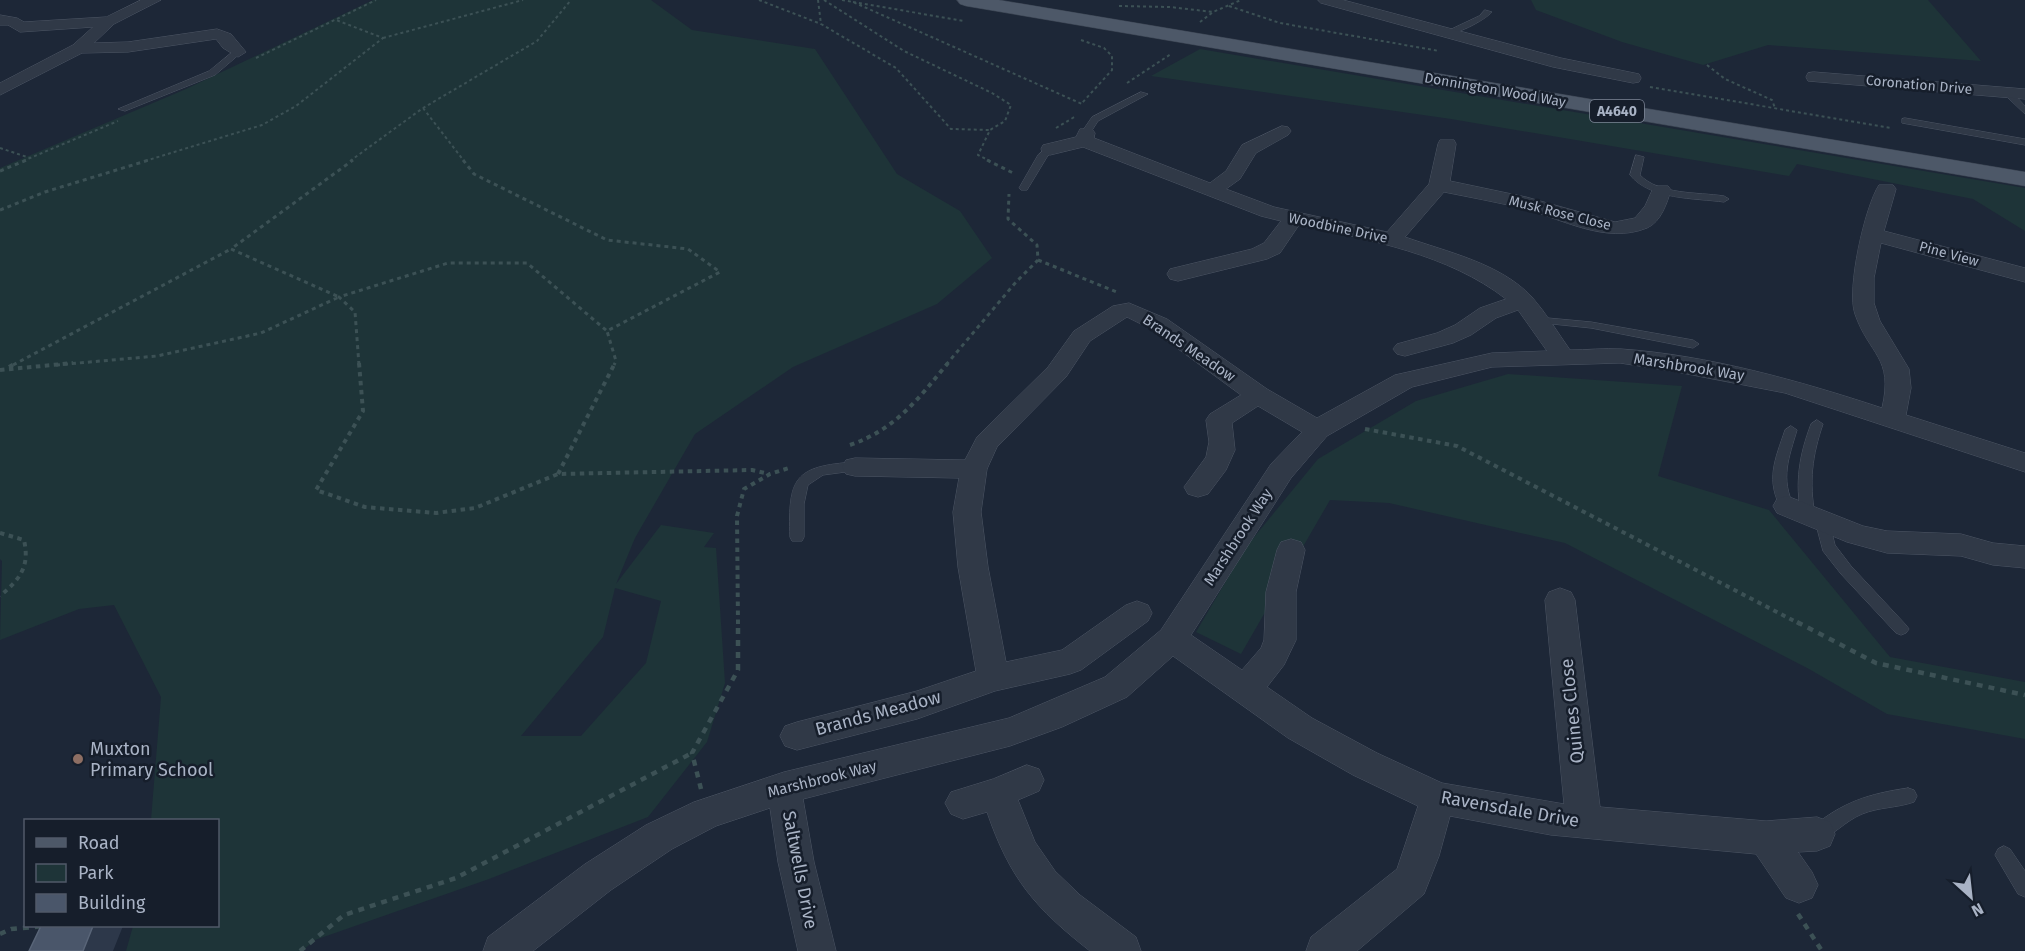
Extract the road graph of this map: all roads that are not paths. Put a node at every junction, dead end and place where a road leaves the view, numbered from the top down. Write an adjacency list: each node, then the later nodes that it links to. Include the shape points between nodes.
1 (153, 0): 6 (street)
2 (1326, 0): 7 (street)
3 (966, 10): 24 (main road, Donnington Wood Way / A4640)
4 (1488, 12): 7 (lane)
5 (0, 20): 6 (street, via 12,21 20,27)
6 (109, 21): 8 (street)
7 (1447, 33): 11 (street)
8 (79, 48): 9 (street, via 128,47 217,34); 12 (street)
9 (238, 52): 15 (lane, via 212,73)
10 (1814, 77): 14 (street, Coronation Drive)
11 (1633, 78)
12 (0, 90)
13 (1144, 93): 19 (lane, via 1095,119)
14 (2017, 93): 16 (lane)
15 (122, 110)
16 (2025, 111)
17 (1905, 121): 21 (lane)
18 (1282, 131): 28 (street, via 1249,149 1233,175)
19 (1085, 137): 20 (street); 28 (street, Woodbine Drive)
20 (1048, 141): 26 (lane)
21 (2025, 142)
22 (1447, 144): 25 (street)
23 (1639, 157): 29 (lane, via 1635,170 1638,181)
24 (2025, 179)
25 (1439, 185): 29 (street, Musk Rose Close, via 1526,203 1615,228 1642,223 1655,208); 33 (street)
26 (1024, 188)
27 (1886, 189): 32 (street)
28 (1212, 190): 31 (street, Woodbine Drive)
29 (1661, 190): 30 (lane)
30 (1724, 199)
31 (1293, 219): 33 (street, Woodbine Drive); 34 (street, via 1272,248)
32 (1872, 234): 35 (street, Pine View); 42 (street, via 1863,303 1868,320 1897,370 1898,394)
33 (1392, 239): 36 (street, Woodbine Drive, via 1477,270)
34 (1178, 274)
35 (2025, 275)
36 (1523, 301): 37 (street, Woodbine Drive); 39 (street, via 1488,313 1444,338)
37 (1537, 320): 38 (lane, via 1591,325); 40 (street, Woodbine Drive)
38 (1693, 344)
39 (1405, 349)
40 (1563, 357): 42 (street, Marshbrook Way, via 1620,356 1723,371 1789,386); 45 (street, Marshbrook Way, via 1492,360 1404,381)
41 (1258, 395): 45 (street, Brands Meadow); 48 (street, Brands Meadow, via 1160,324 1130,310 1121,311 1082,336 1057,372 986,443); 49 (street, via 1219,420 1223,442 1220,460)
42 (1892, 420): 47 (street, Marshbrook Way)
43 (1817, 424): 50 (lane, via 1803,470)
44 (1791, 429): 50 (lane, via 1778,478 1779,493)
45 (1318, 430): 57 (street, Marshbrook Way, via 1281,471)
46 (851, 457): 48 (street, via 877,451); 51 (lane, via 805,479 798,488)
47 (2025, 463)
48 (974, 469): 58 (street, Brands Meadow, via 968,512 973,567)
49 (1198, 487)
50 (1806, 514): 53 (street, via 1857,535 1887,542 1961,545); 56 (lane, via 1846,570)
51 (797, 537)
52 (1291, 550): 59 (street, via 1281,592 1280,640 1274,656)
53 (2025, 557)
54 (1560, 600): 65 (street, Quines Close)
55 (1137, 613): 58 (street, Brands Meadow, via 1070,661)
56 (1901, 629)
57 (1172, 639): 59 (street, Ravensdale Drive); 61 (street, Marshbrook Way, via 1116,687 1050,717 1010,732)
58 (993, 678): 60 (street, Brands Meadow, via 916,705)
59 (1245, 690): 63 (street, Ravensdale Drive, via 1300,728)
60 (798, 736)
61 (784, 788): 71 (street, Marshbrook Way, via 707,813 658,837 598,877); 72 (street, Saltwells Drive)
62 (1908, 796): 66 (lane, via 1864,803 1840,815)
63 (1438, 798): 65 (street, Ravensdale Drive); 74 (street, via 1411,881)
64 (963, 803): 73 (street, via 1013,787 1022,854 1061,904)
65 (1584, 822): 67 (street, Ravensdale Drive)
66 (1817, 834): 67 (street, Ravensdale Drive)
67 (1766, 838): 69 (street)
68 (2004, 855): 70 (lane)
69 (1799, 885)
70 (2025, 888)
71 (502, 951)
72 (817, 951)
73 (1122, 951)
74 (1325, 951)

